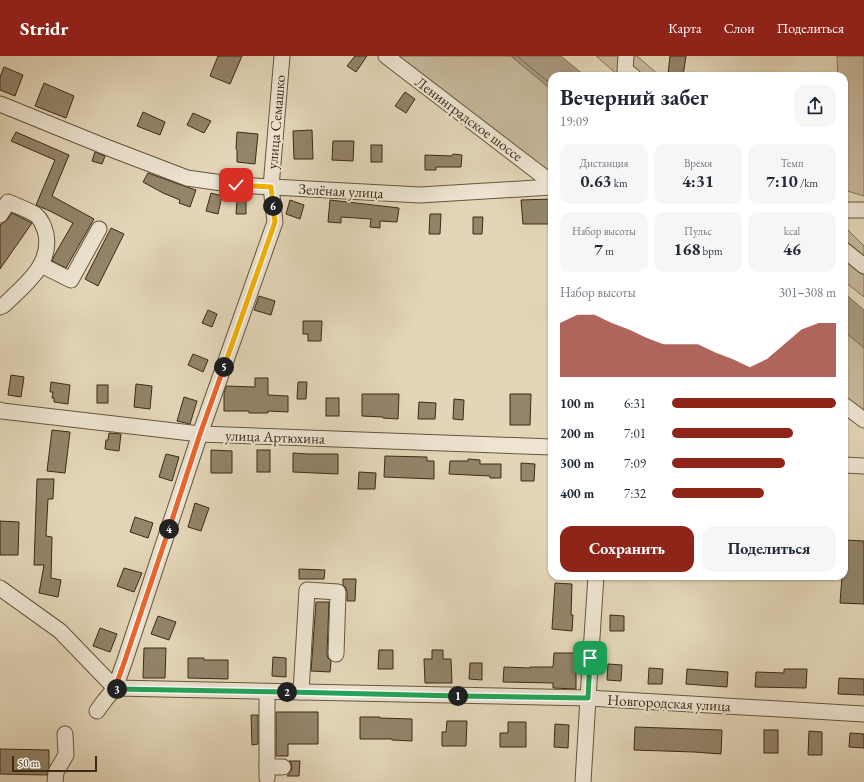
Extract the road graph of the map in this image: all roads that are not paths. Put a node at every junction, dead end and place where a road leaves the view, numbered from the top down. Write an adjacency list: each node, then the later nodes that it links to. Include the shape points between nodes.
1 (282, 56): 5 (street, улица Семашко)
2 (386, 56): 4 (street, Ленинградское шоссе)
3 (0, 104): 5 (street, Зелёная улица, via 187,178)
4 (548, 180)
5 (271, 187): 6 (street, Зелёная улица, via 420,195); 18 (street, улица Семашко, via 275,222)
6 (548, 187)
7 (848, 210): 8 (street)
8 (864, 210)
9 (0, 215): 12 (street, via 8,202 36,215 44,224 45,254)
10 (99, 229): 12 (street, via 71,280)
11 (848, 253): 13 (street)
12 (41, 265): 14 (street)
13 (864, 266)
14 (0, 307)
15 (848, 408): 17 (street)
16 (0, 410): 18 (street, улица Артюхина)
17 (864, 420)
18 (200, 434): 19 (street, улица Артюхина); 25 (street, улица Семашко)
19 (548, 446)
20 (848, 465): 21 (street)
21 (864, 466)
22 (596, 580): 28 (street)
23 (0, 588): 25 (street, via 60,632)
24 (336, 654): 27 (street, via 338,592 307,590)
25 (115, 688): 26 (street, Новгородская улица); 29 (street, улица Семашко)
26 (267, 692): 27 (street, Новгородская улица); 32 (street, via 267,772)
27 (301, 692): 28 (street, Новгородская улица)
28 (588, 698): 30 (street, Новгородская улица); 34 (street)
29 (97, 710)
30 (864, 714)
31 (65, 734): 33 (street, via 66,755 56,772)
32 (283, 767)
33 (55, 782)
34 (583, 782)

